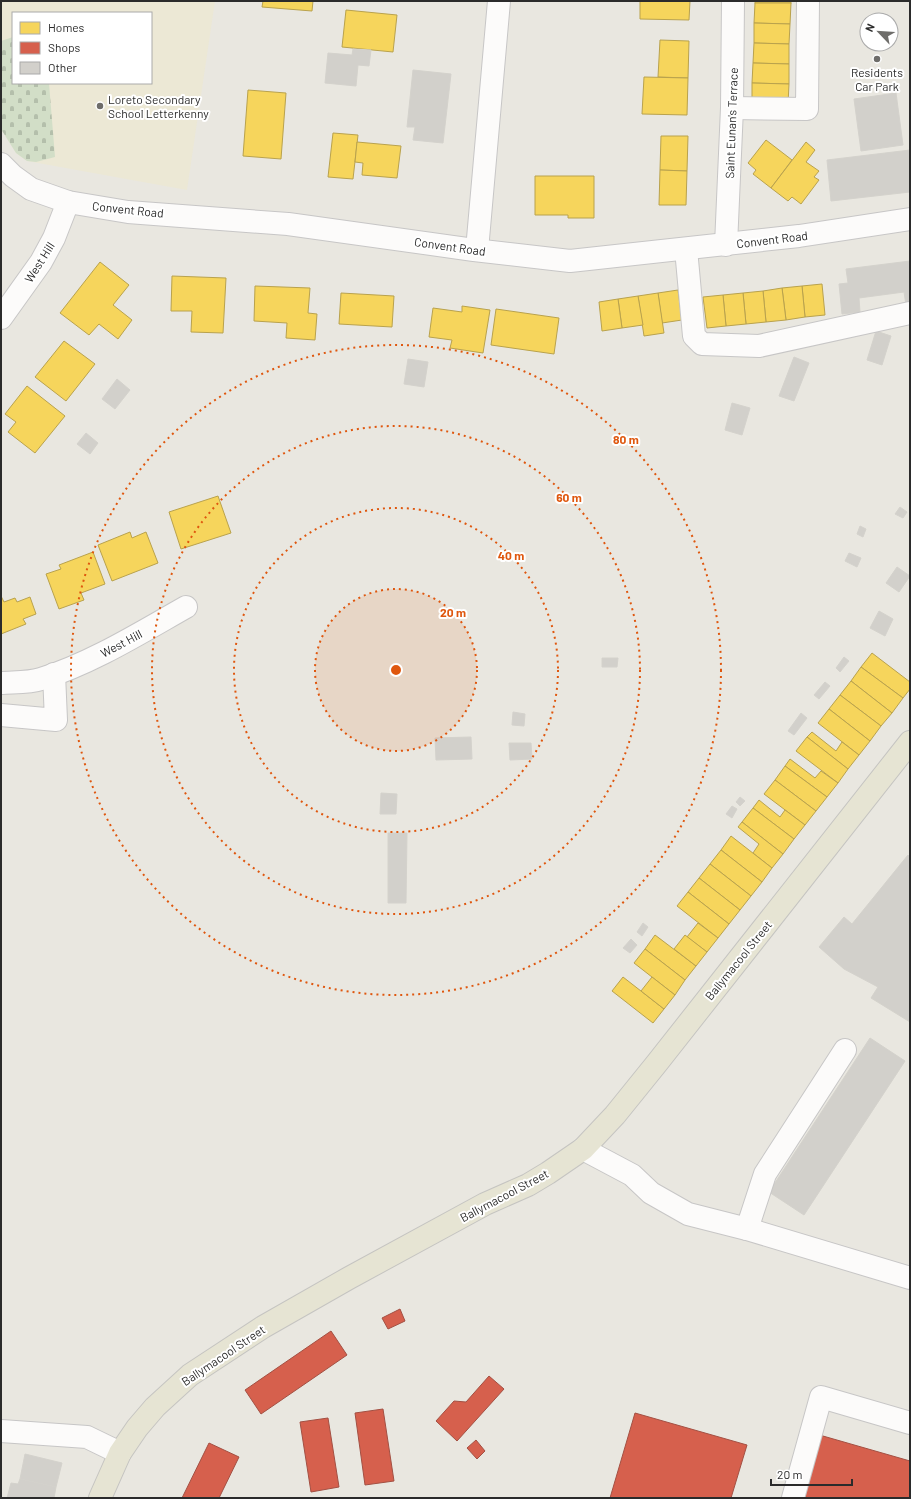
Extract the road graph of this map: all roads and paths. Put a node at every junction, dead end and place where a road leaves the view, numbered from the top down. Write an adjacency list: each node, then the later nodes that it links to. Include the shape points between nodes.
1 (499, 1): 10 (street)
2 (733, 1): 4 (street, Saint Eunan's Terrace)
3 (808, 1): 4 (street, via 807,109)
4 (732, 108): 8 (street, Saint Eunan's Terrace)
5 (1, 164): 6 (street, Convent Road, via 31,189)
6 (68, 202): 10 (street, Convent Road, via 128,212 288,224); 12 (street, West Hill, via 54,238 41,262)
7 (910, 219): 8 (street, Convent Road)
8 (726, 245): 9 (street, Convent Road)
9 (686, 249): 10 (street, Convent Road, via 570,261); 11 (street, via 694,336 702,344 759,346)
10 (477, 250)
11 (910, 313)
12 (1, 318)
13 (186, 607): 14 (street, West Hill, via 115,647)
14 (54, 674): 15 (street, West Hill, via 39,680); 16 (street, via 56,720)
15 (1, 683)
16 (1, 715)
17 (910, 742): 19 (main road, Ballymacool Street, via 648,1075)
18 (846, 1050): 20 (street, via 765,1174)
19 (583, 1149): 20 (street, via 632,1175 651,1193 688,1214); 24 (main road, Ballymacool Street, via 528,1185 485,1204 263,1327 190,1375 155,1406)
20 (747, 1229): 21 (street)
21 (910, 1278)
22 (910, 1423): 26 (street, via 821,1397)
23 (1, 1431): 24 (street, via 87,1437)
24 (120, 1453): 25 (main road, Ballymacool Street)
25 (100, 1498)
26 (793, 1498)

